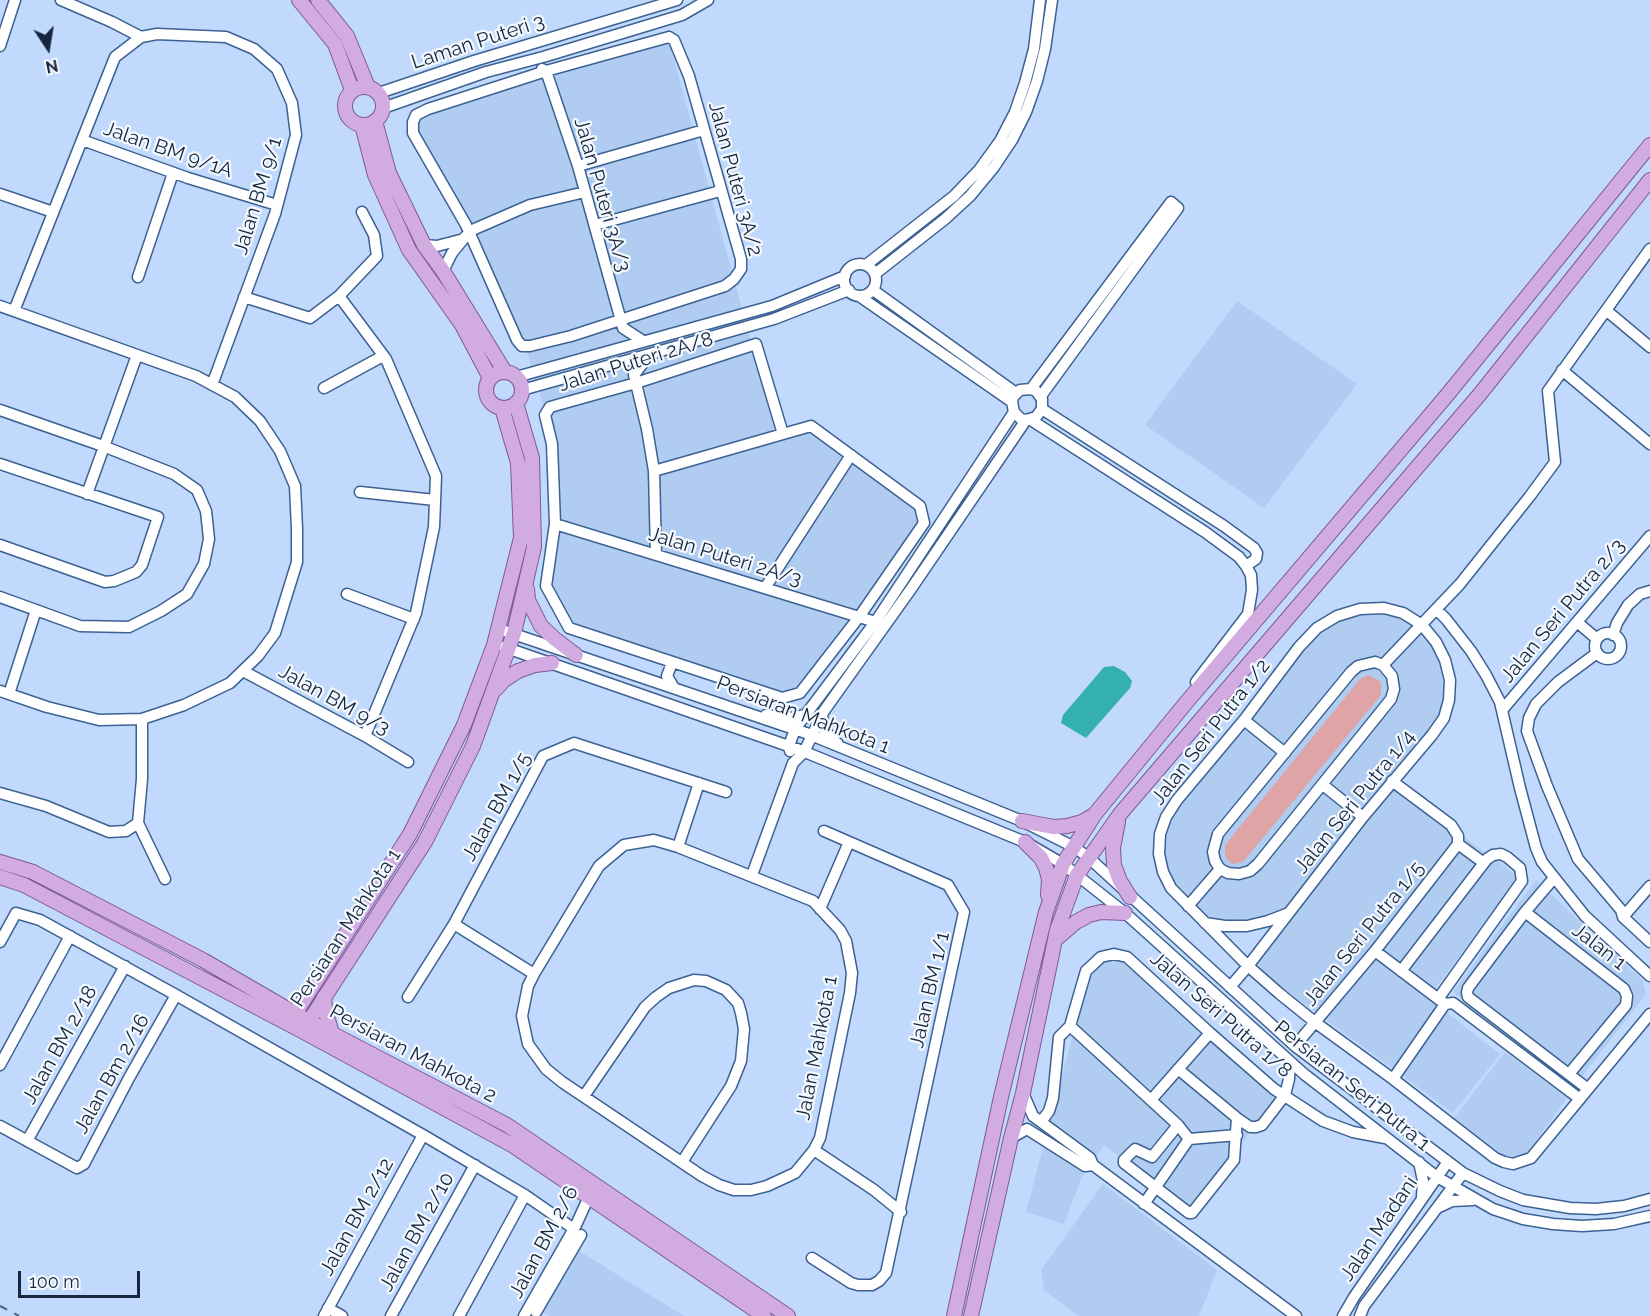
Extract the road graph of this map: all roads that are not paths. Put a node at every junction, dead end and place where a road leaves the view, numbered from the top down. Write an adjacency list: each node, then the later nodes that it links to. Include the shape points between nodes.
1 (15, 0): 10 (street)
2 (61, 0): 9 (street)
3 (299, 0): 14 (main road, Persiaran Mahkota 1, via 335,44)
4 (318, 0): 15 (main road, via 347,36)
5 (676, 0): 15 (street, Laman Puteri 3)
6 (708, 0): 11 (street, via 682,15)
7 (1040, 0): 35 (street, via 1025,83 1000,141 954,196)
8 (1052, 0): 37 (street, via 1037,81 1012,140 970,196)
9 (141, 38): 19 (street, Jalan BM 9/1, via 115,57); 27 (street, Jalan BM 9/1, via 157,34 226,37 254,49 277,69 292,103 296,135)
10 (0, 46)
11 (555, 54): 12 (street); 13 (street)
12 (529, 61): 13 (street); 16 (street)
13 (546, 71): 18 (street, Jalan Puteri 3A/2, via 669,37 674,40 689,76); 21 (street, Jalan Puteri 3A/3); 31 (street, via 416,115 413,133)
14 (352, 90): 15 (main road, via 363,86); 17 (main road, Persiaran Mahkota 1, via 345,101 346,114 350,119)
15 (374, 90): 16 (main road, via 382,99)
16 (383, 108): 17 (main road, via 380,117)
17 (368, 123): 33 (main road, Persiaran Mahkota 1); 57 (main road, Persiaran Mahkota 1, via 375,175 409,250 462,325)
18 (704, 130): 21 (street); 24 (street, Jalan Puteri 3A/2)
19 (82, 140): 22 (street, Jalan BM 9/1A); 28 (street, Jalan BM 9/1)
20 (1650, 145): 113 (main road, via 1448,394)
21 (578, 166): 25 (street, Jalan Puteri 3A/3)
22 (173, 173): 27 (street, Jalan BM 9/1A); 38 (street)
23 (1650, 180): 135 (main road, via 1480,394)
24 (720, 191): 30 (street); 48 (street, Jalan Puteri 3A/2, via 741,260 741,269 734,279 726,286)
25 (585, 192): 30 (street, Jalan Puteri 3A/3); 31 (street, via 530,204)
26 (0, 194): 28 (street)
27 (277, 205): 44 (street, Jalan BM 9/1)
28 (53, 212): 46 (street, Jalan BM 9/1)
29 (362, 212): 42 (street, via 374,235 377,256)
30 (595, 225): 48 (street, Jalan Puteri 3A/3)
31 (470, 231): 32 (street); 48 (street, Jalan Puteri 3A/2, via 522,346)
32 (460, 240): 33 (street); 36 (street)
33 (424, 245): 36 (main road, Persiaran Mahkota 1)
34 (1650, 250): 47 (street)
35 (866, 265): 37 (street); 39 (street, via 856,264)
36 (444, 271): 59 (main road, Persiaran Mahkota 1)
37 (875, 274): 41 (street)
38 (138, 276)
39 (845, 276): 40 (street); 49 (street, via 772,306)
40 (849, 290): 43 (street); 53 (street, via 774,319)
41 (873, 290): 43 (street); 65 (street)
42 (339, 296): 44 (street, via 310,318); 54 (street)
43 (859, 296): 65 (street)
44 (244, 297): 60 (street, Jalan BM 9/1)
45 (0, 306): 46 (street)
46 (14, 311): 52 (street)
47 (1606, 311): 50 (street); 56 (street)
48 (622, 325): 49 (street); 51 (street)
49 (643, 341): 51 (street)
50 (1650, 347)
51 (611, 350): 59 (street)
52 (137, 355): 60 (street); 72 (street)
53 (649, 355): 55 (street); 58 (street)
54 (383, 356): 61 (street); 78 (street, via 435,476)
55 (610, 365): 58 (street, via 624,369); 59 (street)
56 (1562, 370): 71 (street); 90 (street, via 1548,391 1555,462)
57 (490, 378): 59 (main road, via 500,373); 66 (main road, Persiaran Mahkota 1, via 486,394 491,404)
58 (635, 379): 70 (street, Jalan Puteri 2A/8, via 756,344); 75 (street); 79 (street, Jalan Puteri 2A/8, via 550,407 545,415 552,444)
59 (514, 380): 64 (main road)
60 (212, 385): 107 (street, via 234,397 260,421 280,451 295,486 297,562 275,633)
61 (324, 388)
62 (1031, 389): 63 (street); 63 (street, via 1171,202 1178,208); 65 (street, via 1020,390)
63 (1041, 396): 67 (street)
64 (516, 403): 66 (main road); 84 (main road, Persiaran Mahkota 1, via 532,458 534,547)
65 (1014, 403): 69 (street, via 1021,419); 94 (street)
66 (501, 408): 96 (main road, Persiaran Mahkota 1, via 518,463 521,538)
67 (1042, 409): 69 (street); 83 (street, via 1254,548 1256,559)
68 (0, 410): 72 (street)
69 (1029, 420): 83 (street, via 1205,532); 94 (street)
70 (783, 434): 73 (street, Jalan Puteri 2A/8, via 810,426); 75 (street)
71 (1650, 444)
72 (103, 446): 77 (street); 89 (street, via 174,474 197,490 206,512 209,539 204,564 187,594 129,627 80,626)
73 (851, 455): 85 (street); 91 (street, Jalan Puteri 2A/8, via 920,506 924,523)
74 (0, 464): 77 (street)
75 (654, 471): 82 (street)
76 (360, 492): 78 (street)
77 (87, 494): 81 (street, via 158,517 136,572 105,582)
78 (435, 500): 92 (street, via 434,527)
79 (555, 524): 82 (street, Jalan Puteri 2A/3); 105 (street, Jalan Puteri 2A/8, via 546,586 569,628)
80 (1650, 536): 93 (street, Jalan Seri Putra 2/3)
81 (0, 545)
82 (656, 555): 85 (street, Jalan Puteri 2A/3)
83 (1246, 566): 113 (street, via 1252,590 1248,614 1196,682)
84 (526, 581): 97 (main road, Persiaran Mahkota 1); 103 (main road, via 528,600 541,626)
85 (765, 588): 91 (street, Jalan Puteri 2A/3)
86 (1650, 591): 98 (street, via 1628,605)
87 (347, 594): 92 (street)
88 (0, 597): 89 (street)
89 (36, 610): 111 (street)
90 (1437, 610): 95 (street); 114 (street, via 1471,651)
91 (859, 617): 94 (street, Jalan Puteri 2A/3); 105 (street, Jalan Puteri 2A/8, via 800,693 782,698)
92 (414, 619): 122 (street)
93 (1577, 622): 99 (street); 114 (street, Jalan Seri Putra 2/3)
94 (880, 623): 116 (street); 117 (street)
95 (1422, 625): 106 (street); 119 (street, Jalan Seri Putra 1/2, via 1403,613 1384,608 1360,609 1337,616 1317,628 1299,647); 129 (street, Jalan Seri Putra 1/4, via 1445,660 1449,700 1444,718)
96 (498, 629): 97 (street, Persiaran Mahkota 1); 100 (main road, Persiaran Mahkota 1)
97 (514, 633): 101 (main road, Persiaran Mahkota 1); 103 (street, Persiaran Mahkota 1)
98 (1613, 634): 99 (street); 102 (street, via 1621,645 1616,656 1604,658)
99 (1598, 639): 102 (street)
100 (494, 645): 101 (street, Persiaran Mahkota 1); 179 (main road, Persiaran Mahkota 1, via 464,725 411,834)
101 (509, 648): 104 (street, Persiaran Mahkota 1); 112 (main road, Persiaran Mahkota 1)
102 (1597, 653): 163 (street, via 1536,704 1527,731 1578,858 1617,904)
103 (576, 655): 109 (street, Persiaran Mahkota 1)
104 (552, 663): 112 (main road, via 518,671); 123 (street, Persiaran Mahkota 1)
105 (672, 663): 108 (street)
106 (1383, 664): 126 (street, via 1358,666); 131 (street, via 1392,676 1391,699)
107 (243, 671): 118 (street, via 230,683 194,701); 122 (street, Jalan BM 9/3)
108 (667, 676): 109 (street); 110 (street)
109 (645, 678): 110 (street, Persiaran Mahkota 1)
110 (674, 688): 115 (street, Persiaran Mahkota 1)
111 (5, 693): 118 (street, via 99,720)
112 (492, 695): 181 (main road, Persiaran Mahkota 1, via 473,746 425,842)
113 (1185, 704): 134 (main road)
114 (1503, 709): 153 (street, via 1536,848)
115 (751, 714): 116 (street, via 793,718); 120 (street, Persiaran Mahkota 1)
116 (807, 714): 120 (street)
117 (822, 715): 121 (street); 124 (street, via 824,730)
118 (142, 719): 138 (street)
119 (1244, 720): 126 (street); 157 (street, Jalan Seri Putra 1/2, via 1177,800 1160,834 1163,872 1171,888)
120 (795, 729): 121 (street, Persiaran Mahkota 1); 123 (street)
121 (811, 735): 124 (street, Persiaran Mahkota 1); 125 (street)
122 (365, 736): 127 (street, Jalan BM 9/3)
123 (789, 746): 125 (street, Persiaran Mahkota 1); 128 (street)
124 (844, 749): 137 (street, Persiaran Mahkota 1)
125 (804, 752): 128 (street); 141 (street, Persiaran Mahkota 1)
126 (1285, 753): 149 (street, via 1218,834 1213,852)
127 (408, 762)
128 (793, 763): 151 (street)
129 (1392, 781): 136 (street, Jalan Seri Putra 1/4); 142 (street, via 1451,825)
130 (699, 783): 132 (street, Jalan BM 1/5); 143 (street); 165 (street, Jalan BM 1/5, via 574,743 543,756)
131 (1323, 785): 136 (street); 149 (street, via 1250,871 1239,874)
132 (726, 792)
133 (0, 793): 138 (street, via 46,806 109,832 126,831)
134 (1095, 814): 137 (main road, via 1067,826); 144 (main road)
135 (1120, 814): 145 (main road); 156 (main road, via 1114,835 1114,864)
136 (1364, 817): 162 (street, Jalan Seri Putra 1/4)
137 (1022, 822): 144 (street, Persiaran Mahkota 1)
138 (138, 823): 154 (street)
139 (824, 831): 140 (street, Jalan BM 1/1)
140 (849, 842): 158 (street); 236 (street, Jalan BM 1/1, via 948,885 964,912)
141 (1025, 842): 148 (street, Persiaran Mahkota 1); 159 (main road, via 1046,868)
142 (1458, 844): 147 (street); 170 (street, Jalan Seri Putra 1/5)
143 (678, 847): 151 (street, Jalan Mahkota 1); 174 (street, Jalan Mahkota 1, via 654,840 624,845 599,866)
144 (1074, 847): 145 (street, Persiaran Mahkota 1); 148 (main road)
145 (1088, 857): 150 (main road); 156 (street, Persiaran Seri Putra 1)
146 (0, 862): 184 (main road, Persiaran Mahkota 2, via 33,872)
147 (1484, 863): 173 (street); 185 (street, via 1501,854 1520,868 1522,881)
148 (1063, 864): 150 (street, Persiaran Mahkota 1); 159 (main road)
149 (1220, 869): 157 (street)
150 (1077, 875): 161 (street, Persiaran Seri Putra 1); 167 (main road)
151 (752, 876): 158 (street, Jalan Mahkota 1, via 813,901)
152 (0, 877): 187 (main road, Persiaran Mahkota 2, via 24,885)
153 (1554, 878): 160 (street); 176 (street, via 1586,916)
154 (165, 879)
155 (1650, 886): 163 (street)
156 (1130, 897): 175 (street, Persiaran Seri Putra 1)
157 (1188, 906): 164 (street, Jalan Seri Putra 1/2)
158 (820, 909): 218 (street, Jalan Mahkota 1, via 846,941 852,973 824,1121)
159 (1046, 912): 248 (main road)
160 (1525, 912): 200 (street, via 1468,988 1468,997); 200 (street, Jalan 1, via 1624,989 1627,996 1626,1005)
161 (1125, 913): 167 (main road, via 1089,915); 178 (street, Persiaran Seri Putra 1)
162 (1289, 913): 164 (street, via 1247,926); 172 (street, Jalan Seri Putra 1/4)
163 (1623, 918): 169 (street)
164 (1204, 923): 172 (street, Jalan Seri Putra 1/2)
165 (454, 924): 174 (street); 182 (street, Jalan BM 1/5)
166 (70, 936): 168 (street, via 16,913); 171 (street); 197 (street)
167 (1054, 941): 203 (main road)
168 (0, 942)
169 (1650, 942)
170 (1376, 951): 173 (street); 188 (street, Jalan Seri Putra 1/5)
171 (124, 966): 180 (street); 217 (street, Jalan BM 2/18)
172 (1246, 969): 175 (street, via 1224,977); 177 (street, Jalan Seri Putra 1/4); 183 (street, via 1240,986); 188 (street, Jalan Seri Putra 1/2)
173 (1401, 971): 185 (street)
174 (534, 974): 205 (street, Jalan Mahkota 1, via 522,1016 528,1044 546,1069)
175 (1216, 975): 177 (street, Persiaran Seri Putra 1)
176 (1650, 976)
177 (1230, 987): 178 (street); 183 (street, Persiaran Seri Putra 1)
178 (1207, 989): 196 (street, Persiaran Seri Putra 1)
179 (308, 991): 184 (main road); 187 (main road, Persiaran Mahkota 1)
180 (176, 995): 212 (street); 217 (street, Jalan Bm 2/16, via 84,1164 77,1168)
181 (324, 997): 189 (main road, Persiaran Mahkota 1); 192 (main road)
182 (408, 997)
183 (1242, 998): 194 (street, Persiaran Seri Putra 1)
184 (275, 1001): 187 (main road, Persiaran Mahkota 2)
185 (1442, 1002): 201 (street); 206 (street, via 1453,1003)
186 (1650, 1014): 202 (street, Jalan Seri Putra 1/2)
187 (292, 1018): 189 (main road, Persiaran Mahkota 2)
188 (1316, 1023): 193 (street, Jalan Seri Putra 1/5); 201 (street, Jalan Seri Putra 1/2)
189 (305, 1026): 192 (main road, Persiaran Mahkota 2); 230 (main road, Persiaran Mahkota 2, via 512,1145)
190 (1070, 1026): 191 (street, Jalan Seri Putra 1/8, via 1086,971 1101,957 1114,954 1127,957); 207 (street); 209 (street, Jalan Seri Putra 1/8, via 1059,1037 1053,1098)
191 (1210, 1033): 198 (street); 204 (street, Jalan Seri Putra 1/8)
192 (332, 1034): 226 (main road, Persiaran Mahkota 2, via 507,1125)
193 (1306, 1034): 194 (street, Jalan Seri Putra 1/5); 195 (street)
194 (1295, 1046): 195 (street, Persiaran Seri Putra 1); 199 (street)
195 (1309, 1057): 221 (street, Persiaran Seri Putra 1)
196 (1290, 1062): 199 (street, Persiaran Seri Putra 1); 204 (street)
197 (0, 1065)
198 (1178, 1069): 207 (street); 208 (street)
199 (1304, 1074): 216 (street, Persiaran Seri Putra 1)
200 (1569, 1074): 202 (street)
201 (1393, 1078): 206 (street, Jalan Seri Putra 1/2, via 1495,1158 1514,1164 1531,1158)
202 (1588, 1089): 206 (street, Jalan Seri Putra 1/2)
203 (1023, 1093): 209 (street, via 1029,1110); 214 (main road)
204 (1285, 1095): 208 (street, via 1262,1125 1250,1126); 216 (street, Jalan Seri Putra 1/8, via 1323,1121)
205 (584, 1096): 219 (street, Jalan Mahkota 1); 219 (street, via 645,1007 656,997 694,980 726,990 741,1012 741,1061 731,1086)
206 (1580, 1098)
207 (1151, 1100): 210 (street)
208 (1237, 1118): 213 (street)
209 (1041, 1122): 223 (street, via 1090,1158)
210 (1178, 1125): 215 (street); 228 (street, via 1152,1156 1135,1149 1124,1160)
211 (0, 1126): 217 (street)
212 (423, 1135): 222 (street); 240 (street, Jalan BM 2/12)
213 (1237, 1135): 215 (street); 228 (street, via 1232,1165 1192,1213)
214 (1011, 1138): 223 (street, via 1027,1129 1085,1166); 249 (main road)
215 (1189, 1139): 228 (street)
216 (1388, 1139): 220 (street, Persiaran Seri Putra 1)
217 (27, 1141)
218 (814, 1150): 219 (street, Jalan Mahkota 1, via 795,1173 751,1190 718,1185); 236 (street)
219 (682, 1162)
220 (1419, 1162): 225 (street, Persiaran Seri Putra 1); 232 (street)
221 (1447, 1163): 224 (street, Persiaran Seri Putra 1); 225 (street, Jalan Madani)
222 (475, 1165): 229 (street); 243 (street, Jalan BM 2/10)
223 (1094, 1166): 234 (street)
224 (1463, 1173): 227 (street, Jalan Madani); 231 (street, Persiaran Seri Putra 1, via 1523,1200 1560,1207 1596,1209)
225 (1437, 1177): 227 (street, Persiaran Seri Putra 1); 232 (street, Jalan Madani)
226 (596, 1184): 230 (street, Jalan BM 2/6); 247 (main road, Persiaran Mahkota 2)
227 (1452, 1187): 233 (street, Persiaran Seri Putra 1); 235 (street, Jalan Madani)
228 (1156, 1188): 234 (street)
229 (525, 1195): 238 (street); 244 (street)
230 (588, 1197): 238 (street, Jalan BM 2/6); 246 (main road, Persiaran Mahkota 2)
231 (1650, 1199)
232 (1421, 1200): 251 (street, Jalan Madani)
233 (1476, 1200): 235 (street, via 1452,1201); 237 (street, Persiaran Seri Putra 1, via 1523,1219 1552,1224 1614,1224)
234 (1144, 1204): 250 (street)
235 (1436, 1210): 252 (street, Jalan Madani)
236 (901, 1212): 239 (street, Jalan BM 1/1, via 888,1268 879,1281 865,1286 851,1283)
237 (1650, 1216)
238 (578, 1232): 241 (street); 245 (street, Jalan BM 2/6)
239 (812, 1258)
240 (326, 1312): 242 (street)
241 (536, 1312)
242 (342, 1316)
243 (391, 1316)
244 (459, 1316)
245 (524, 1316)
246 (764, 1316)
247 (788, 1316)
248 (954, 1316)
249 (971, 1316)
250 (1296, 1316)
251 (1343, 1316)
252 (1360, 1316)

